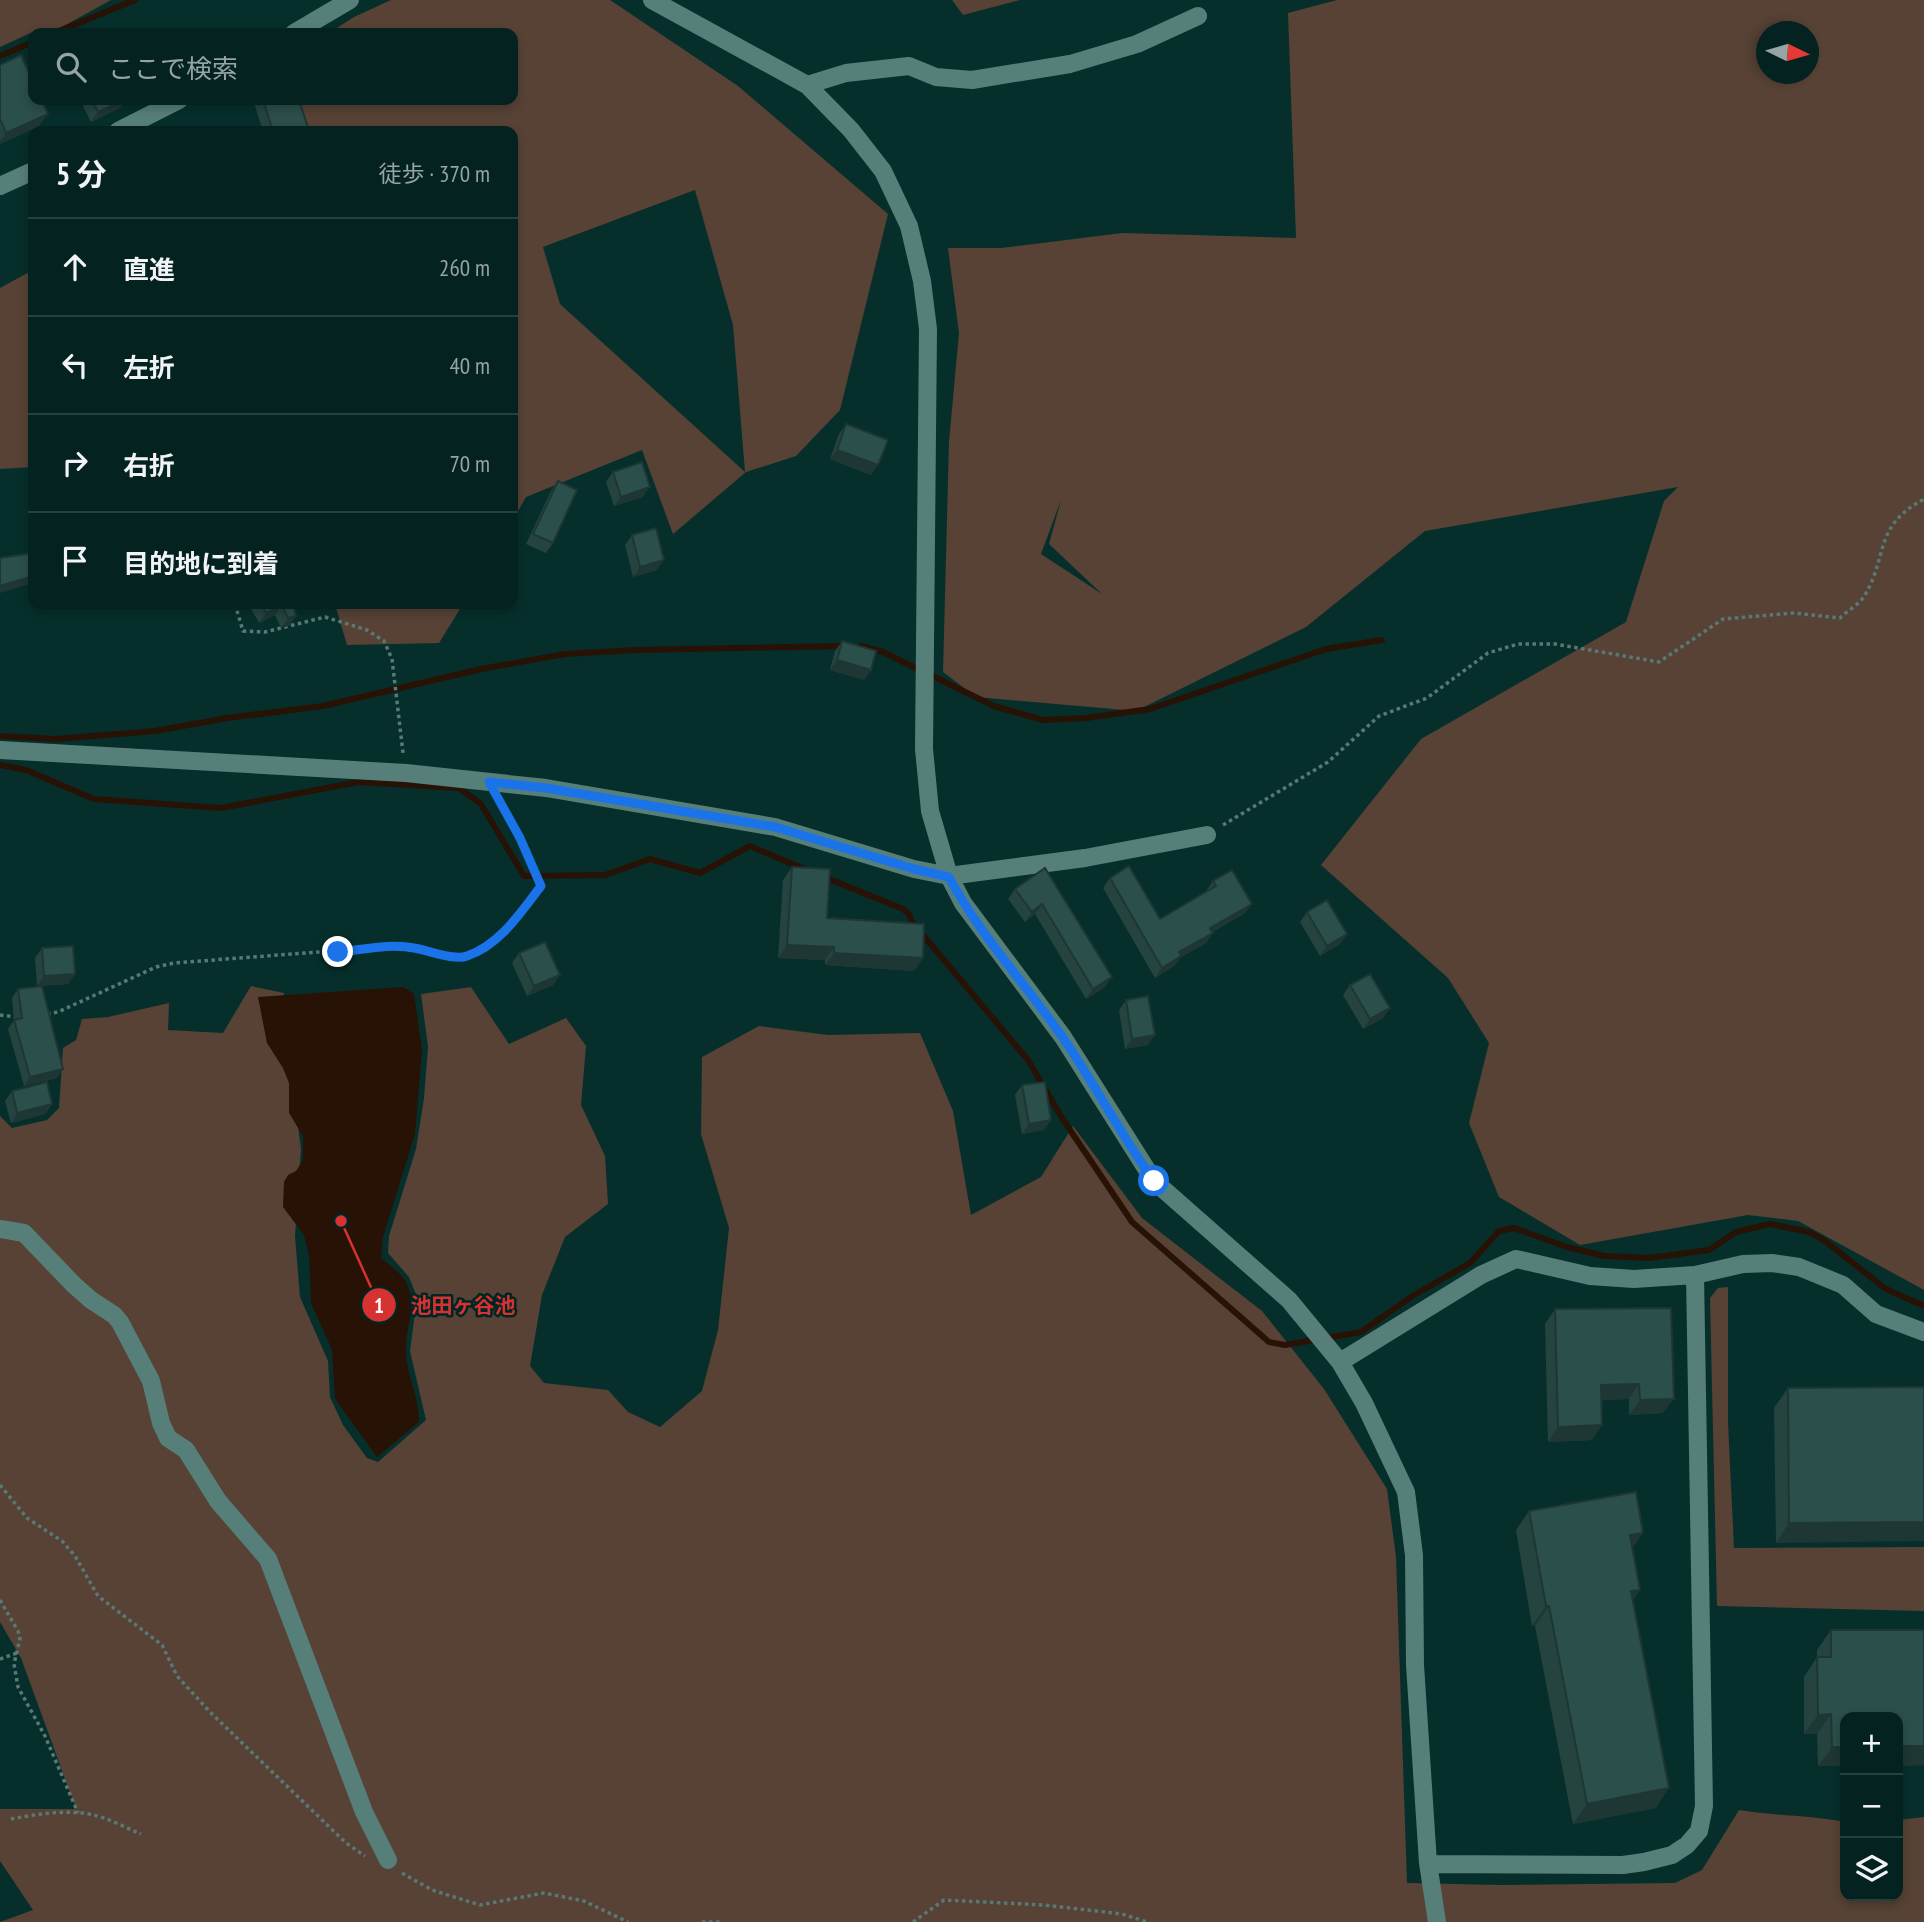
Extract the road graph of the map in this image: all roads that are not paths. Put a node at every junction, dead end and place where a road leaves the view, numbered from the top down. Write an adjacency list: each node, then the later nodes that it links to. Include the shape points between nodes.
1 (350, 0): 4 (street)
2 (652, 0): 5 (street)
3 (1198, 16): 5 (street, via 1137,44 1070,64 971,80 936,77 909,66 846,73)
4 (302, 28)
5 (807, 85): 12 (street, via 883,171 909,226 922,281 928,329 925,749 930,811)
6 (169, 105): 7 (street)
7 (128, 126)
8 (28, 173): 9 (street)
9 (0, 186)
10 (0, 750): 12 (street, via 406,773 546,788 775,827)
11 (1207, 835): 12 (street)
12 (949, 877): 16 (street, via 963,903 1063,1037 1154,1181 1289,1300)
13 (0, 1229): 17 (street, via 24,1233 74,1285 120,1322 151,1381 168,1438 186,1450 218,1501 268,1559 364,1812)
14 (1695, 1275): 15 (street, via 1743,1264 1800,1267 1843,1285 1875,1314); 16 (street, via 1590,1276 1516,1259 1481,1275); 18 (street, via 1704,1806 1699,1831 1672,1855 1623,1865)
15 (1924, 1332)
16 (1340, 1362): 18 (street, via 1406,1492 1414,1555 1415,1665)
17 (388, 1860)
18 (1430, 1864): 19 (street)
19 (1437, 1922)

